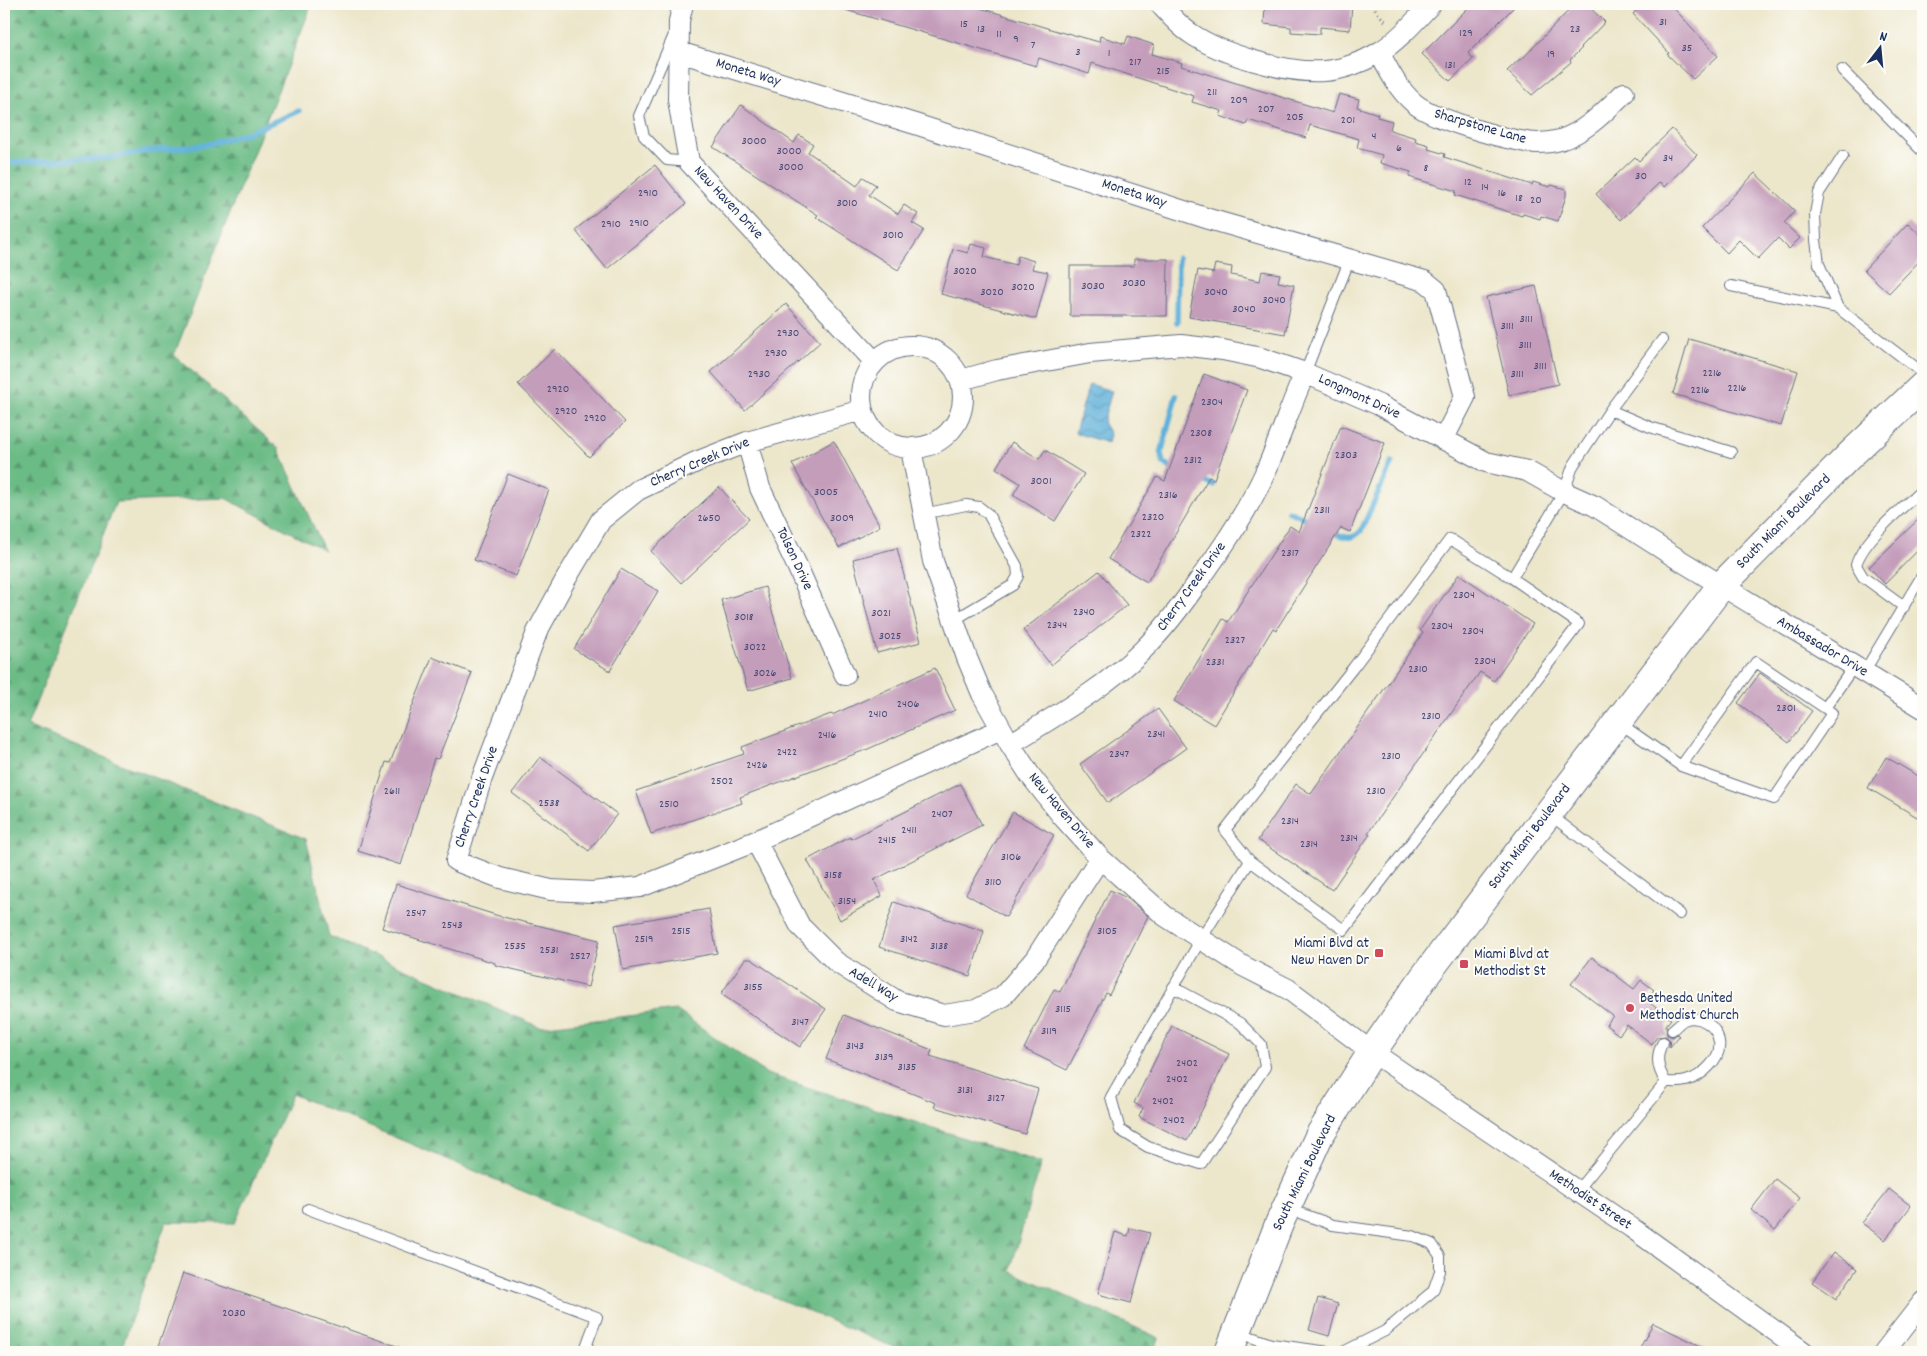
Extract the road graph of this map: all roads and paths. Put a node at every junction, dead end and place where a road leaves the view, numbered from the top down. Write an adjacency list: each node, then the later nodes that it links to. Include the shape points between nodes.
1 (1160, 4): 7 (street, via 1190,33 1234,54 1279,67 1325,71)
2 (1373, 4): 5 (path)
3 (1431, 4): 7 (street)
4 (681, 13): 6 (street, New Haven Drive); 12 (lane, via 639,116 644,136 667,160)
5 (1390, 27)
6 (679, 52): 12 (street, New Haven Drive, via 678,100); 13 (street, Moneta Way)
7 (1380, 52): 9 (street, Sharpstone Lane, via 1396,83 1415,104 1441,118 1523,142 1542,143 1575,133 1589,125)
8 (1842, 70): 10 (lane)
9 (1624, 93)
10 (1923, 152)
11 (1843, 156): 15 (lane, via 1819,192 1815,214 1820,264)
12 (689, 162): 17 (street, New Haven Drive)
13 (1349, 260): 19 (lane); 24 (street, Moneta Way, via 1425,281 1436,290 1464,397)
14 (1731, 286): 15 (lane)
15 (1838, 308): 18 (lane)
16 (1662, 340): 23 (lane)
17 (874, 361): 20 (street, via 888,351 905,346 923,347 952,365); 22 (street, via 864,376 860,392)
18 (1923, 372)
19 (1305, 373): 20 (street, Longmont Drive, via 1261,358 1181,345 1090,353); 24 (street, Longmont Drive, via 1379,405); 41 (street, Cherry Creek Drive, via 1246,512 1168,624 1142,651 1071,706)
20 (960, 380): 26 (street, via 964,396 954,427 942,439)
21 (1923, 386): 33 (main road, South Miami Boulevard)
22 (862, 410): 25 (street, Cherry Creek Drive); 26 (street, via 868,425 880,438 895,446)
23 (1610, 410): 27 (lane, via 1650,427); 29 (lane, via 1573,466)
24 (1443, 440): 29 (street, Longmont Drive, via 1486,462 1527,471)
25 (747, 442): 37 (street, Tolson Drive, via 760,488); 44 (street, Cherry Creek Drive, via 638,490 601,520 537,632 482,778 456,861 500,878 551,890 592,892 640,887)
26 (911, 449): 30 (street, New Haven Drive)
27 (1731, 452)
28 (1923, 489): 34 (lane, via 1869,542 1856,565 1863,577)
29 (1564, 492): 32 (lane); 33 (street, Longmont Drive, via 1595,506)
30 (923, 514): 35 (street, New Haven Drive, via 933,561); 35 (lane, via 966,504 979,506 988,514 1016,566 1018,576 1013,586)
31 (1923, 574): 34 (lane)
32 (1512, 578): 46 (lane, via 1450,539 1225,830); 46 (lane, via 1579,624 1344,930)
33 (1721, 586): 36 (street, Ambassador Drive); 40 (main road, South Miami Boulevard)
34 (1904, 607): 36 (lane)
35 (954, 620): 41 (street, New Haven Drive, via 982,694)
36 (1859, 669): 38 (lane); 39 (street, Ambassador Drive)
37 (845, 675)
38 (1825, 708): 42 (lane, via 1832,713 1774,799); 42 (lane, via 1756,662)
39 (1923, 708)
40 (1618, 721): 42 (lane); 43 (main road, South Miami Boulevard)
41 (1005, 736): 44 (street, Cherry Creek Drive); 45 (street, New Haven Drive, via 1030,775)
42 (1681, 766)
43 (1548, 813): 47 (lane); 52 (main road, South Miami Boulevard)
44 (756, 841): 45 (street, Adell Way, via 800,926 836,962 897,1001 944,1015 976,1010 1003,996 1036,959)
45 (1100, 858): 48 (street, New Haven Drive, via 1165,916)
46 (1250, 861): 48 (lane)
47 (1680, 914)
48 (1201, 939): 49 (lane); 52 (street, New Haven Drive, via 1288,989)
49 (1174, 987): 49 (lane, via 1111,1097 1120,1130 1148,1147 1201,1164 1266,1067 1261,1044 1240,1023)
50 (1672, 1030): 53 (lane, via 1683,1021 1700,1019 1715,1031 1720,1042 1718,1054 1700,1074 1687,1080)
51 (1663, 1042): 53 (lane, via 1659,1048 1658,1066)
52 (1372, 1052): 54 (street, Methodist Street); 55 (main road, South Miami Boulevard, via 1319,1136)
53 (1666, 1082): 54 (lane)
54 (1577, 1191): 62 (street, Methodist Street)
55 (1286, 1208): 58 (main road, South Miami Boulevard); 61 (lane, via 1333,1225 1413,1236 1432,1244 1440,1256 1440,1271 1434,1291 1385,1331)
56 (308, 1209): 59 (lane, via 597,1318)
57 (1923, 1302): 63 (street)
58 (1233, 1342): 60 (lane)
59 (584, 1352)
60 (1329, 1352)
61 (1344, 1352)
62 (1804, 1352)
63 (1884, 1352)

